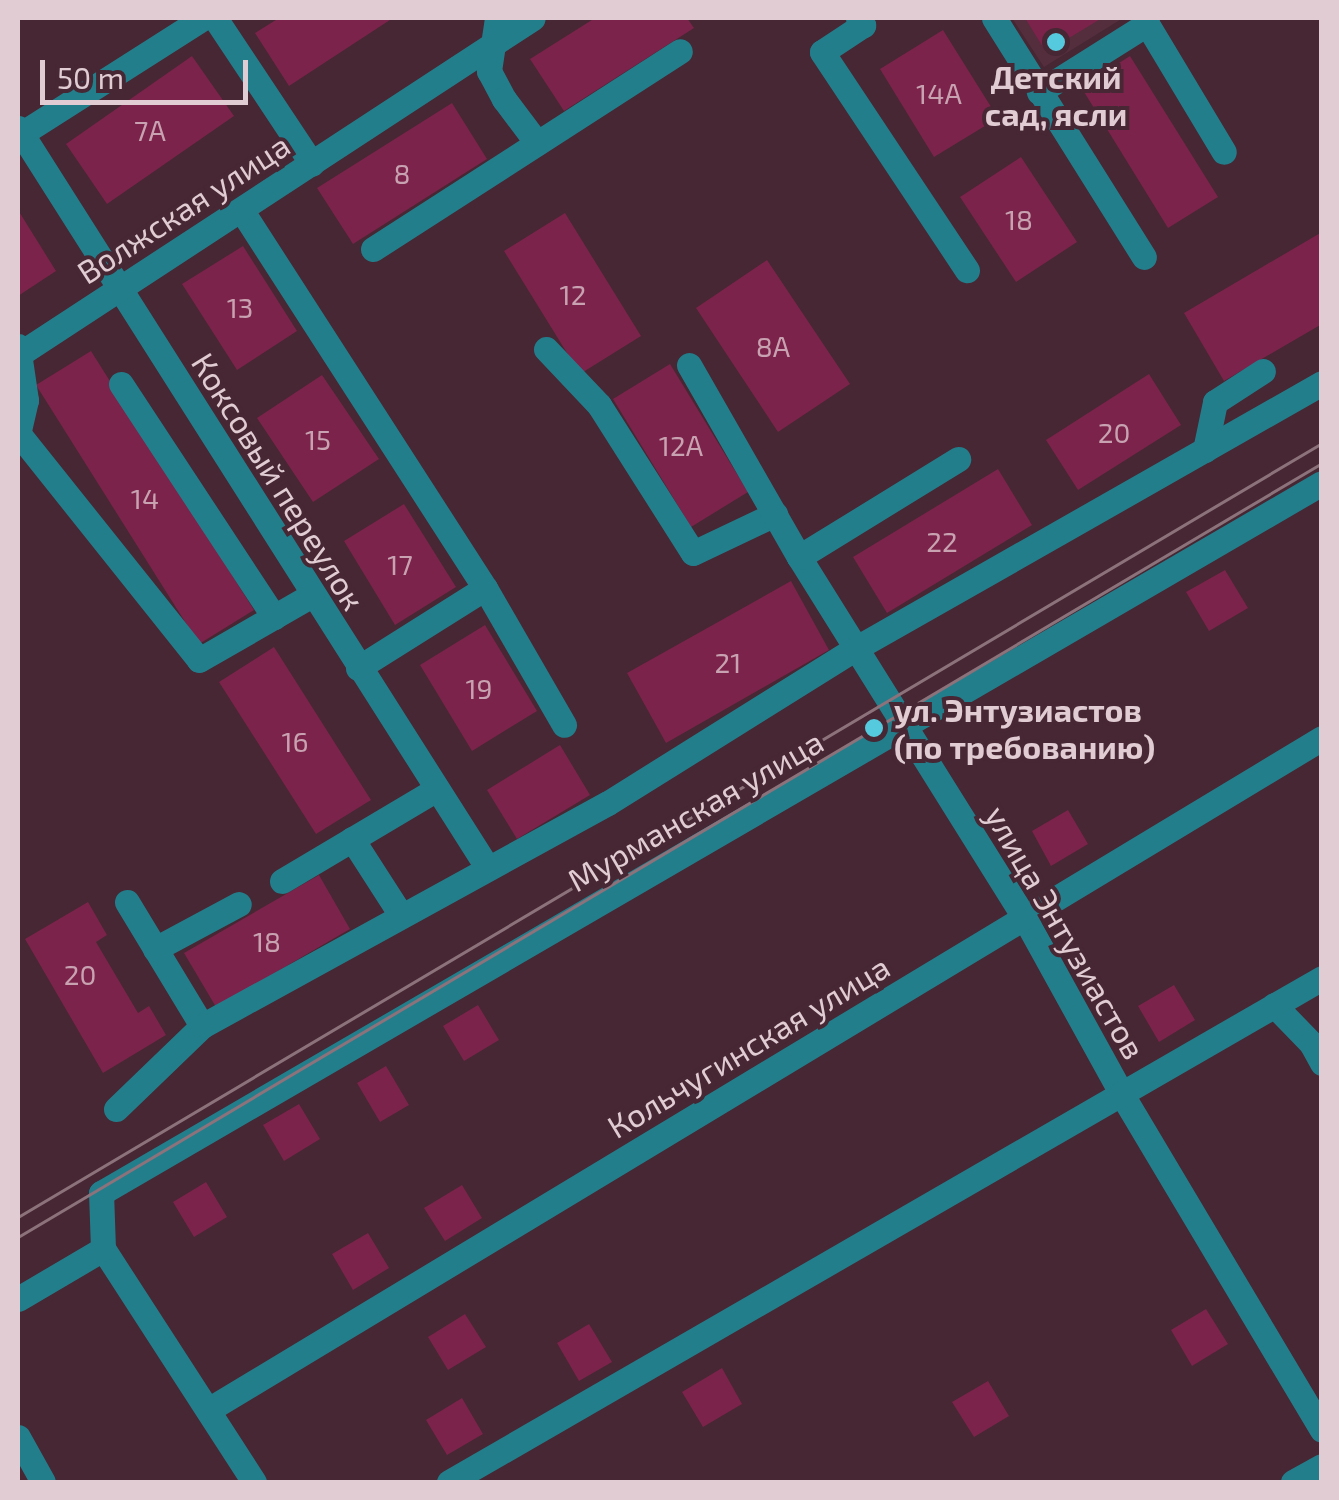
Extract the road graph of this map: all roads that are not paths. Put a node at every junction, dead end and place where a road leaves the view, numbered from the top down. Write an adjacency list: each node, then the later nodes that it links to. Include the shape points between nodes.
1 (203, 18): 10 (street)
2 (215, 18): 13 (street)
3 (496, 18): 7 (street)
4 (533, 18): 7 (street, Волжская улица)
5 (994, 18): 9 (street)
6 (865, 20): 17 (street, via 822,52)
7 (490, 46): 11 (street, via 490,71); 13 (street, Волжская улица)
8 (680, 51): 11 (street)
9 (1039, 92): 12 (street, via 1147,24); 16 (street)
10 (19, 131): 18 (street, Коксовый переулок)
11 (537, 142): 15 (street)
12 (1224, 152)
13 (312, 164): 14 (street, Волжская улица)
14 (242, 211): 18 (street, Волжская улица); 31 (street)
15 (373, 249)
16 (1144, 257)
17 (967, 270)
18 (119, 286): 20 (street, Волжская улица); 32 (street, Коксовый переулок)
19 (546, 350): 29 (street, via 600,405 693,553)
20 (19, 351): 25 (street, via 26,400)
21 (689, 365): 29 (street, улица Энтузиастов)
22 (1263, 371): 26 (street, via 1214,402)
23 (1322, 383): 26 (street)
24 (121, 384): 33 (street)
25 (18, 435): 33 (street, via 199,660)
26 (1205, 450): 34 (street)
27 (958, 459): 30 (street)
28 (1322, 483): 37 (street, Мурманская улица)
29 (775, 514): 30 (street, улица Энтузиастов)
30 (799, 557): 34 (street, улица Энтузиастов)
31 (485, 588): 35 (street); 36 (street)
32 (312, 595): 33 (street); 35 (street, Коксовый переулок)
33 (274, 617)
34 (858, 648): 37 (street, улица Энтузиастов); 41 (street, via 608,802)
35 (358, 668): 39 (street, Коксовый переулок)
36 (564, 725)
37 (906, 725): 46 (street, улица Энтузиастов); 54 (street, Мурманская улица, via 102,1193)
38 (1322, 738): 46 (street, Кольчугинская улица)
39 (437, 789): 40 (street); 41 (street, Коксовый переулок)
40 (352, 839): 42 (street); 45 (street)
41 (487, 867): 45 (street)
42 (282, 881)
43 (126, 902): 47 (street)
44 (239, 904): 47 (street)
45 (401, 915): 50 (street)
46 (1024, 917): 52 (street, улица Энтузиастов); 56 (street, Кольчугинская улица)
47 (155, 949): 50 (street)
48 (1322, 978): 49 (street)
49 (1274, 1005): 51 (street); 52 (street)
50 (202, 1026): 53 (street)
51 (1322, 1062)
52 (1121, 1093): 57 (street, улица Энтузиастов); 62 (street)
53 (116, 1109)
54 (103, 1249): 55 (street); 56 (street)
55 (18, 1298)
56 (208, 1410): 61 (street)
57 (1322, 1430)
58 (18, 1437): 60 (street)
59 (1322, 1466): 63 (street)
60 (43, 1482)
61 (254, 1482)
62 (449, 1482)
63 (1294, 1482)

